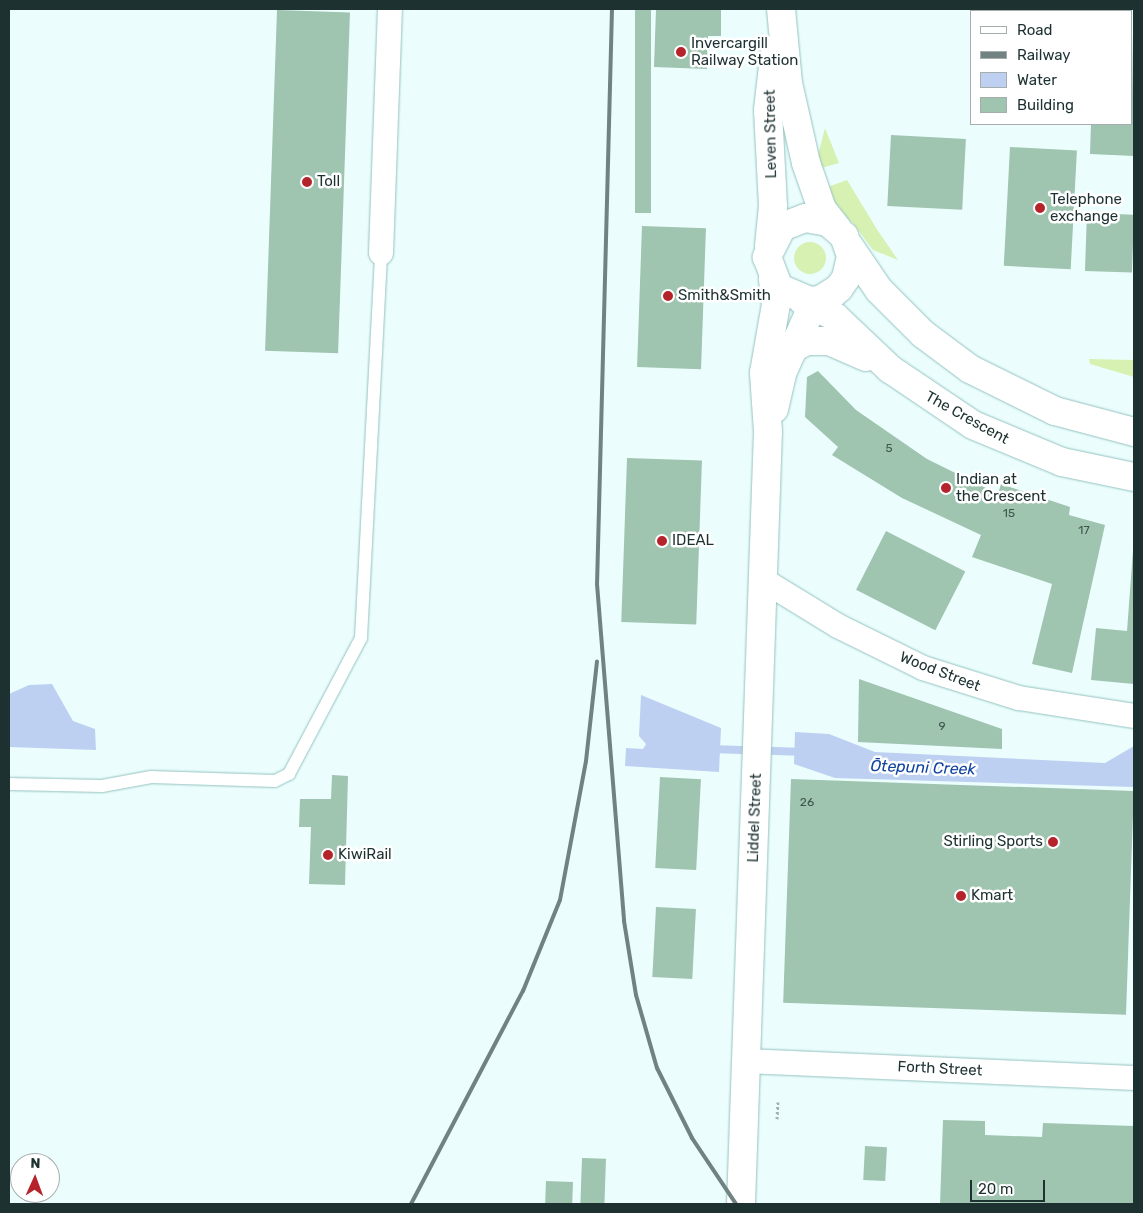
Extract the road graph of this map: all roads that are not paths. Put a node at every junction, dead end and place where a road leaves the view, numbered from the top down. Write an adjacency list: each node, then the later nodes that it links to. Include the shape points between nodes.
1 (390, 9): 5 (street)
2 (781, 16): 3 (street, Leven Street, via 806,163 822,209); 4 (street, Leven Street, via 770,75)
3 (843, 237): 4 (street, via 817,218 793,220); 7 (street, via 850,268 839,288 820,300); 11 (street, via 859,266 904,315 970,368 1055,411)
4 (769, 246): 6 (street)
5 (381, 253): 15 (lane, via 361,638 289,774 275,780 151,778 102,786)
6 (773, 279): 7 (street); 10 (street, Liddel Street, via 776,304 764,373)
7 (807, 302): 8 (street, Liddel Street); 9 (street, The Crescent, via 835,317)
8 (793, 348): 9 (street, via 807,341 829,341); 10 (street, Liddel Street)
9 (890, 369): 12 (street, The Crescent, via 945,410 1002,439 1062,462)
10 (768, 432): 13 (street, Liddel Street)
11 (1134, 432)
12 (1134, 476)
13 (763, 580): 14 (street, Wood Street, via 838,626 923,668 1020,698); 16 (street, Liddel Street)
14 (1134, 716)
15 (9, 784)
16 (746, 1060): 17 (street, Forth Street); 18 (street, Liddel Street)
17 (1134, 1078)
18 (741, 1204)

